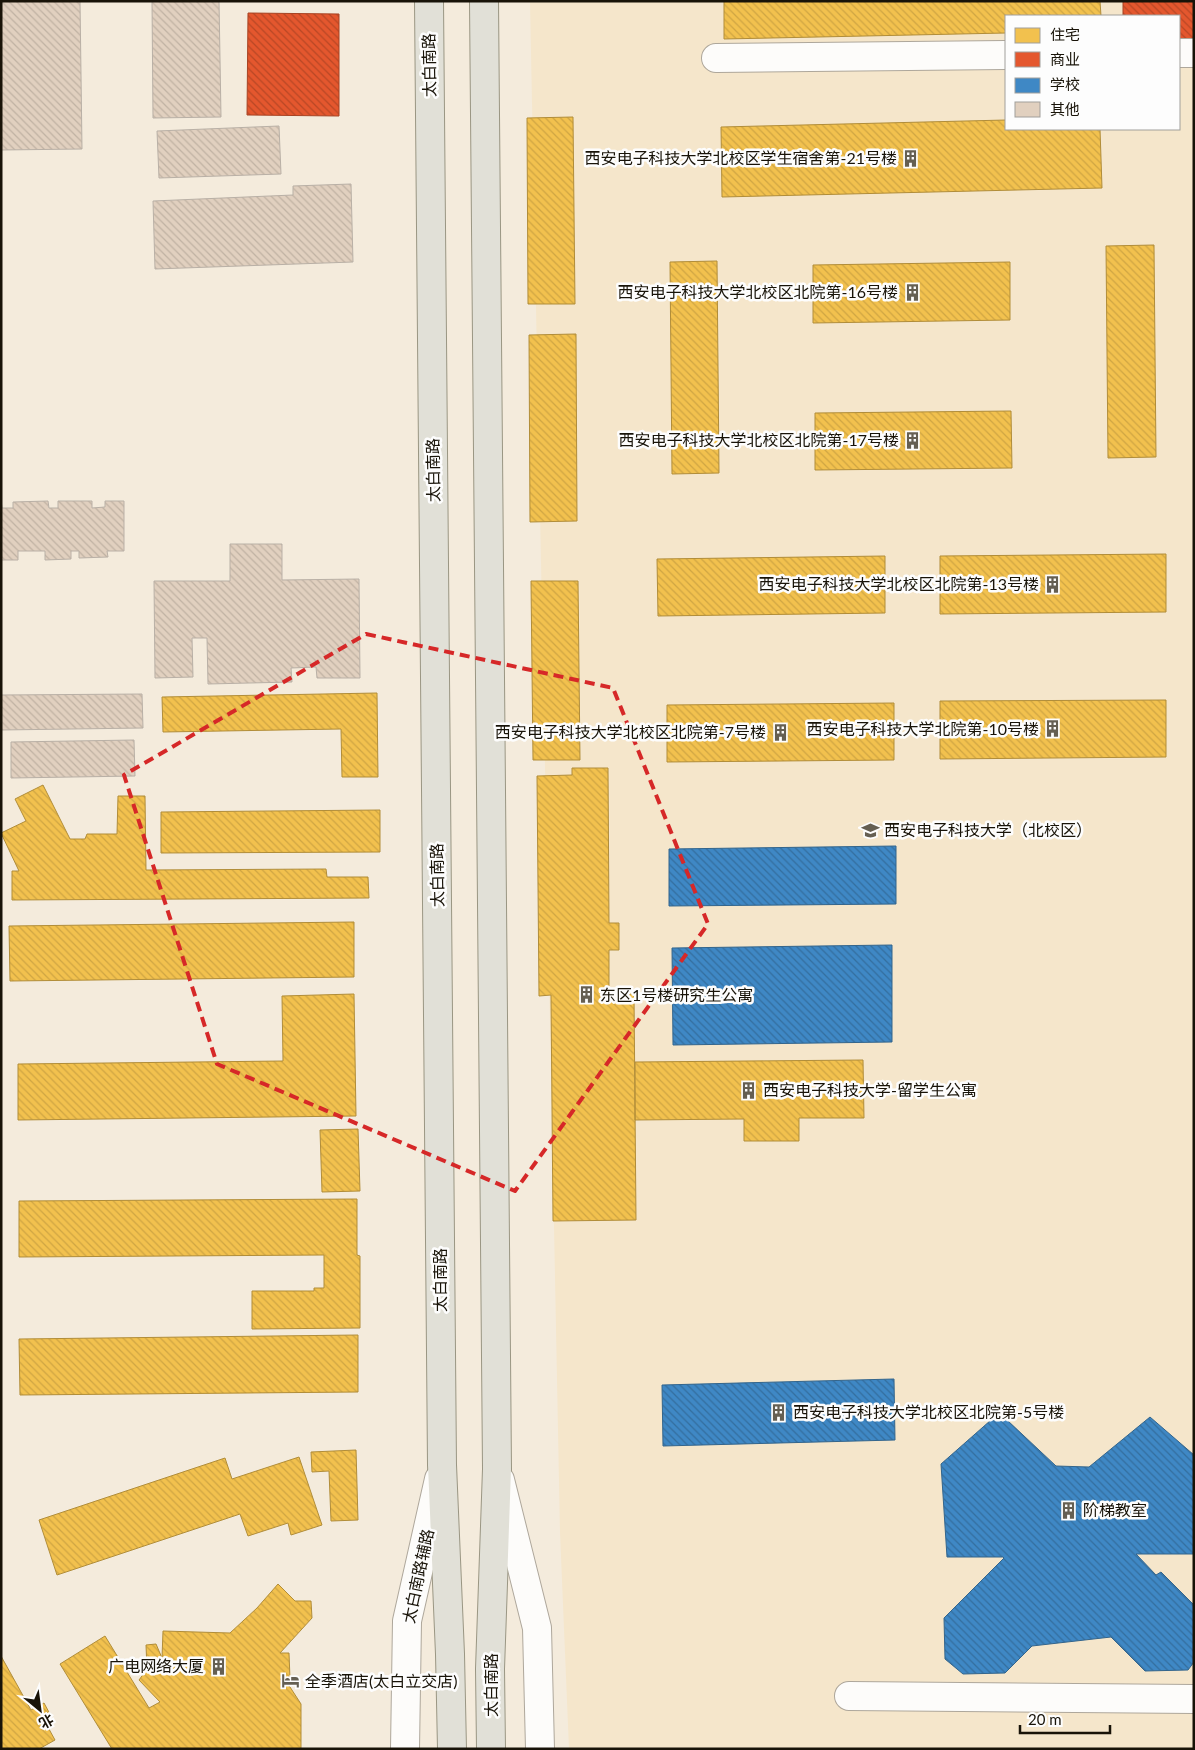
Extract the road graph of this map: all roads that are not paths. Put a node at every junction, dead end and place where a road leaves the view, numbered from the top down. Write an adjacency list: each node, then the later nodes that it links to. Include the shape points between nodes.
1 (428, 1): 7 (main road, 太白南路)
2 (484, 1): 8 (main road, 太白南路)
3 (1180, 53): 4 (street)
4 (1194, 53)
5 (1005, 55): 6 (street)
6 (716, 58)
7 (442, 1465): 11 (street, 太白南路辅路, via 407,1621); 12 (main road, 太白南路)
8 (497, 1469): 13 (main road, 太白南路, via 490,1669); 14 (street, via 537,1628)
9 (849, 1696): 10 (street)
10 (1194, 1699)
11 (405, 1749)
12 (452, 1749)
13 (492, 1749)
14 (540, 1749)

